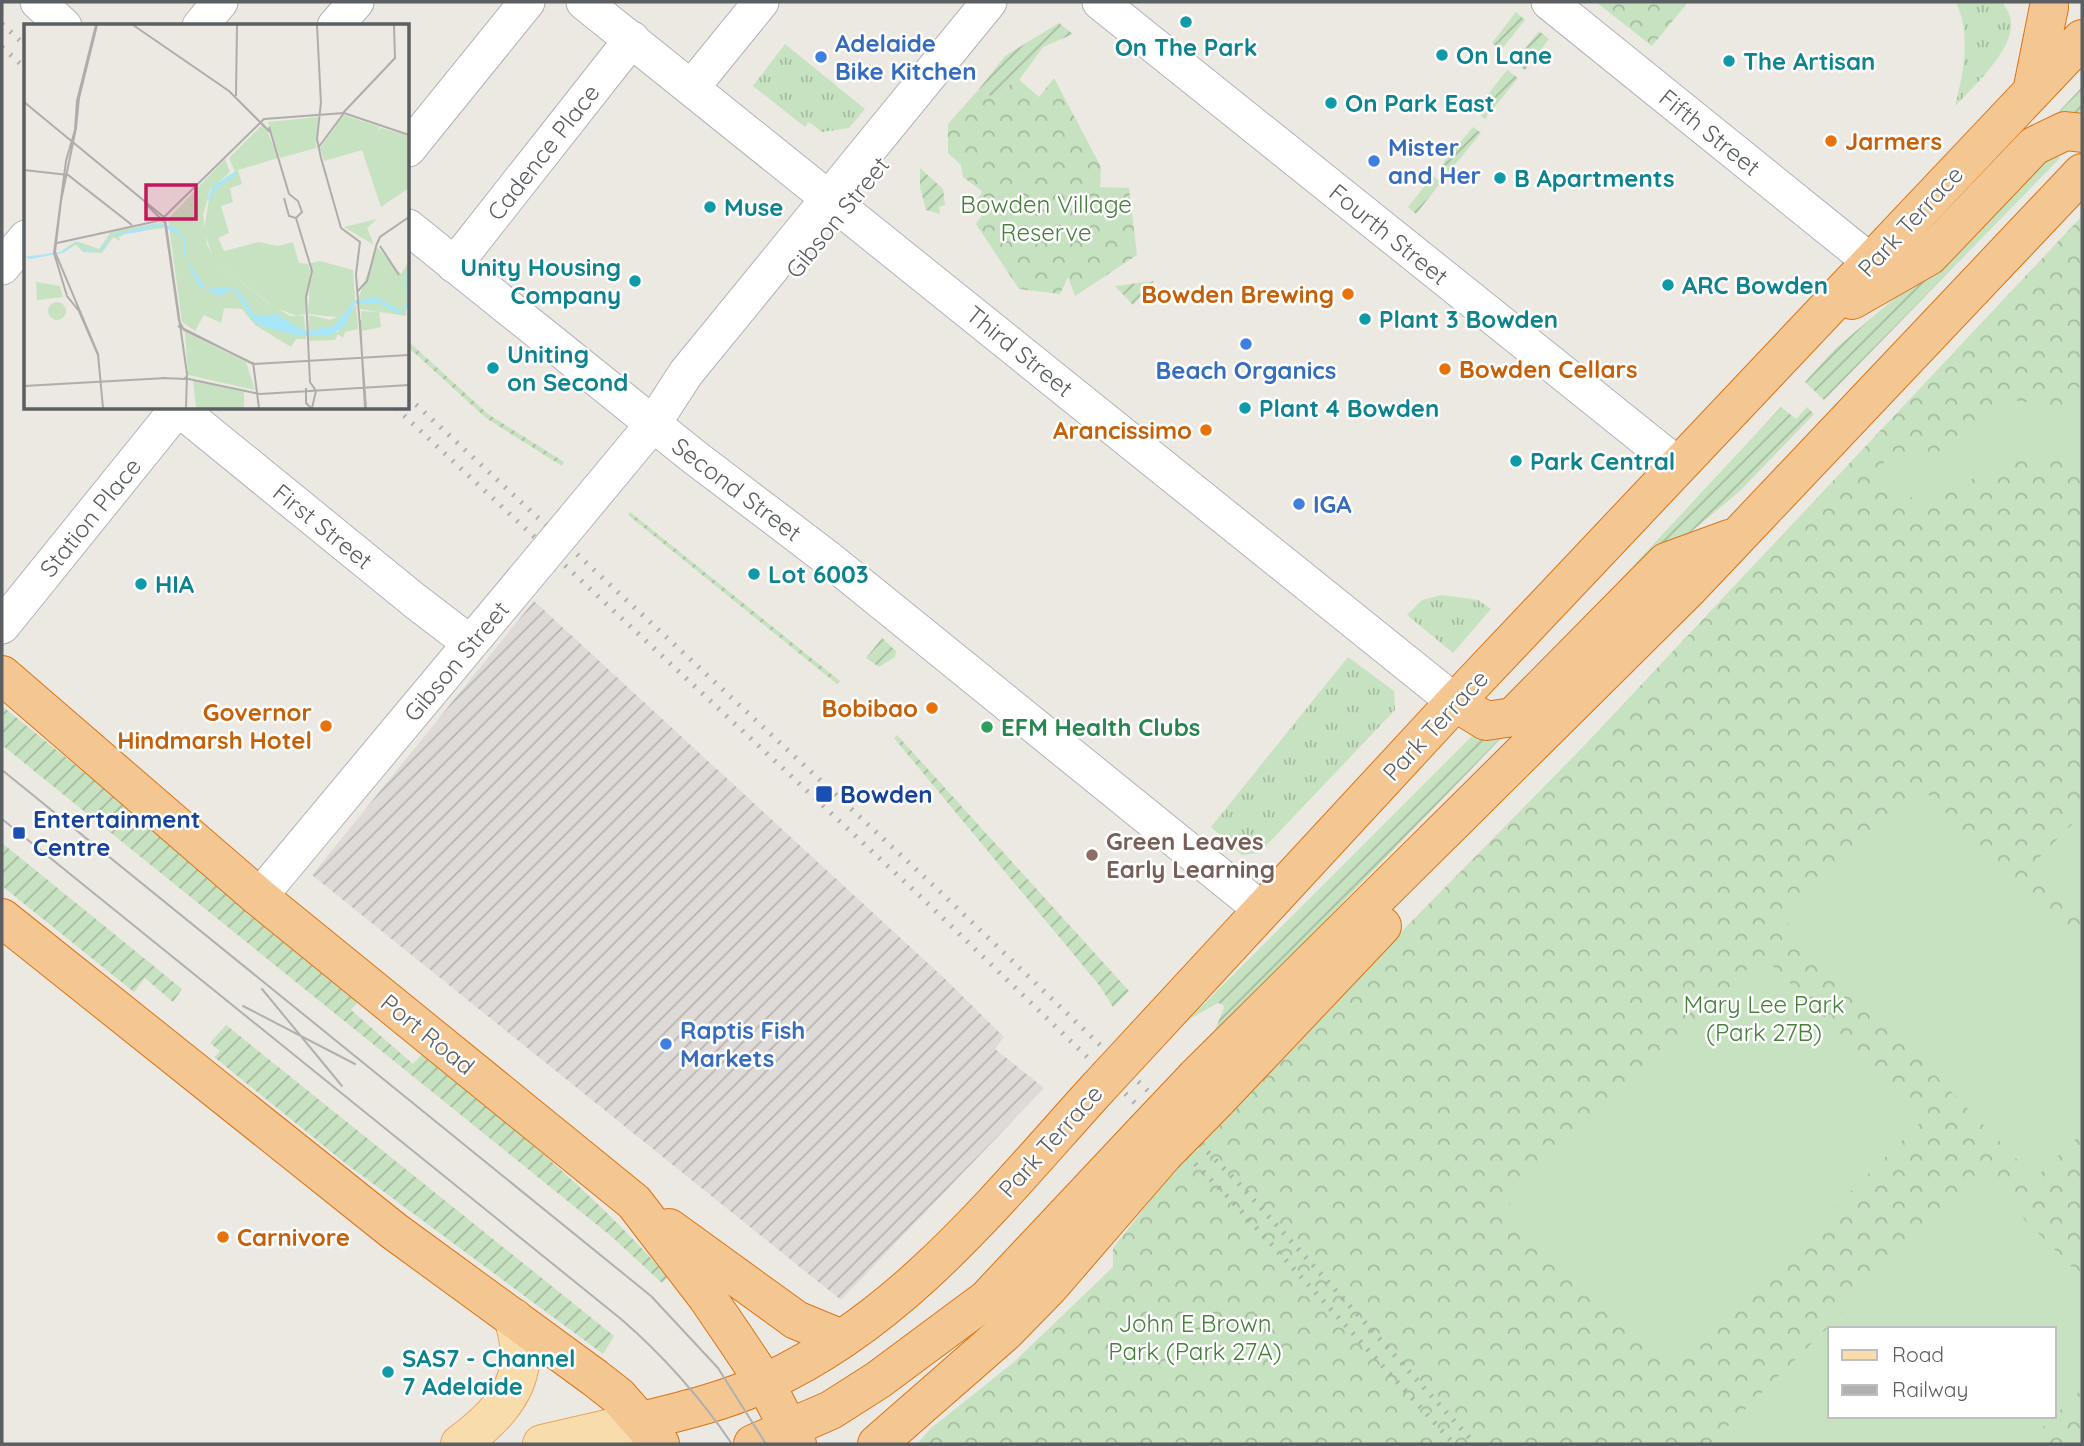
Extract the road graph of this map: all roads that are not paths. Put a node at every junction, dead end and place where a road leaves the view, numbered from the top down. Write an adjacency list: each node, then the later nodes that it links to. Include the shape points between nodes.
1 (38, 2): 12 (street)
2 (220, 2): 13 (street)
3 (356, 2): 14 (street)
4 (527, 2): 21 (street)
5 (584, 2): 16 (street, Third Street)
6 (761, 2): 18 (street)
7 (989, 2): 23 (street, Gibson Street)
8 (1011, 2): 23 (street, Gibson Street)
9 (1100, 2): 33 (street, Fourth Street)
10 (1558, 4): 26 (street, Fifth Street)
11 (2045, 4): 15 (street); 19 (highway)
12 (62, 24)
13 (202, 24)
14 (337, 24)
15 (2082, 32)
16 (632, 39): 18 (street, Third Street); 27 (street, Cadence Place)
17 (2082, 39): 19 (highway, Park Terrace)
18 (692, 87): 23 (street, Third Street)
19 (2032, 92): 26 (highway, Park Terrace)
20 (2082, 133): 29 (highway, via 2065,131 2034,146 1929,256)
21 (410, 147)
22 (2082, 173): 34 (highway)
23 (836, 203): 32 (street, Gibson Street, via 686,373); 38 (street, Third Street)
24 (410, 229): 27 (street, Second Street)
25 (24, 240): 28 (street)
26 (1871, 262): 29 (highway, Park Terrace)
27 (454, 265): 32 (street, Second Street)
28 (2, 267)
29 (1817, 319): 33 (highway, Park Terrace)
30 (175, 410): 35 (street, Station Place)
31 (179, 410): 36 (street, First Street)
32 (653, 424): 36 (street, Gibson Street, bridge); 40 (street, Second Street, via 841,568)
33 (1679, 466): 38 (highway, Park Terrace)
34 (1738, 536): 38 (highway, via 1666,562 1513,718 1486,721); 42 (highway, bridge)
35 (2, 626)
36 (470, 643): 39 (street, Gibson Street)
37 (2, 675): 39 (highway, Port Road)
38 (1455, 702): 40 (highway, Park Terrace)
39 (259, 897): 43 (highway, Port Road)
40 (1262, 910): 45 (highway, Park Terrace, bridge, via 950,1252)
41 (2, 918): 44 (highway, via 383,1222)
42 (1154, 1143): 48 (highway, via 987,1298); 52 (highway, via 1058,1276 1005,1332)
43 (634, 1202): 45 (highway, via 796,1320); 46 (highway, Port Road)
44 (514, 1318): 47 (highway, via 618,1396); 49 (main road, via 521,1360 512,1393)
45 (842, 1339): 46 (highway, Park Terrace)
46 (765, 1383): 47 (highway, Park Terrace, via 705,1405); 48 (highway, Port Road)
47 (651, 1433): 50 (main road)
48 (793, 1437): 51 (highway)
49 (460, 1444)
50 (542, 1444)
51 (752, 1444)
52 (877, 1444)

